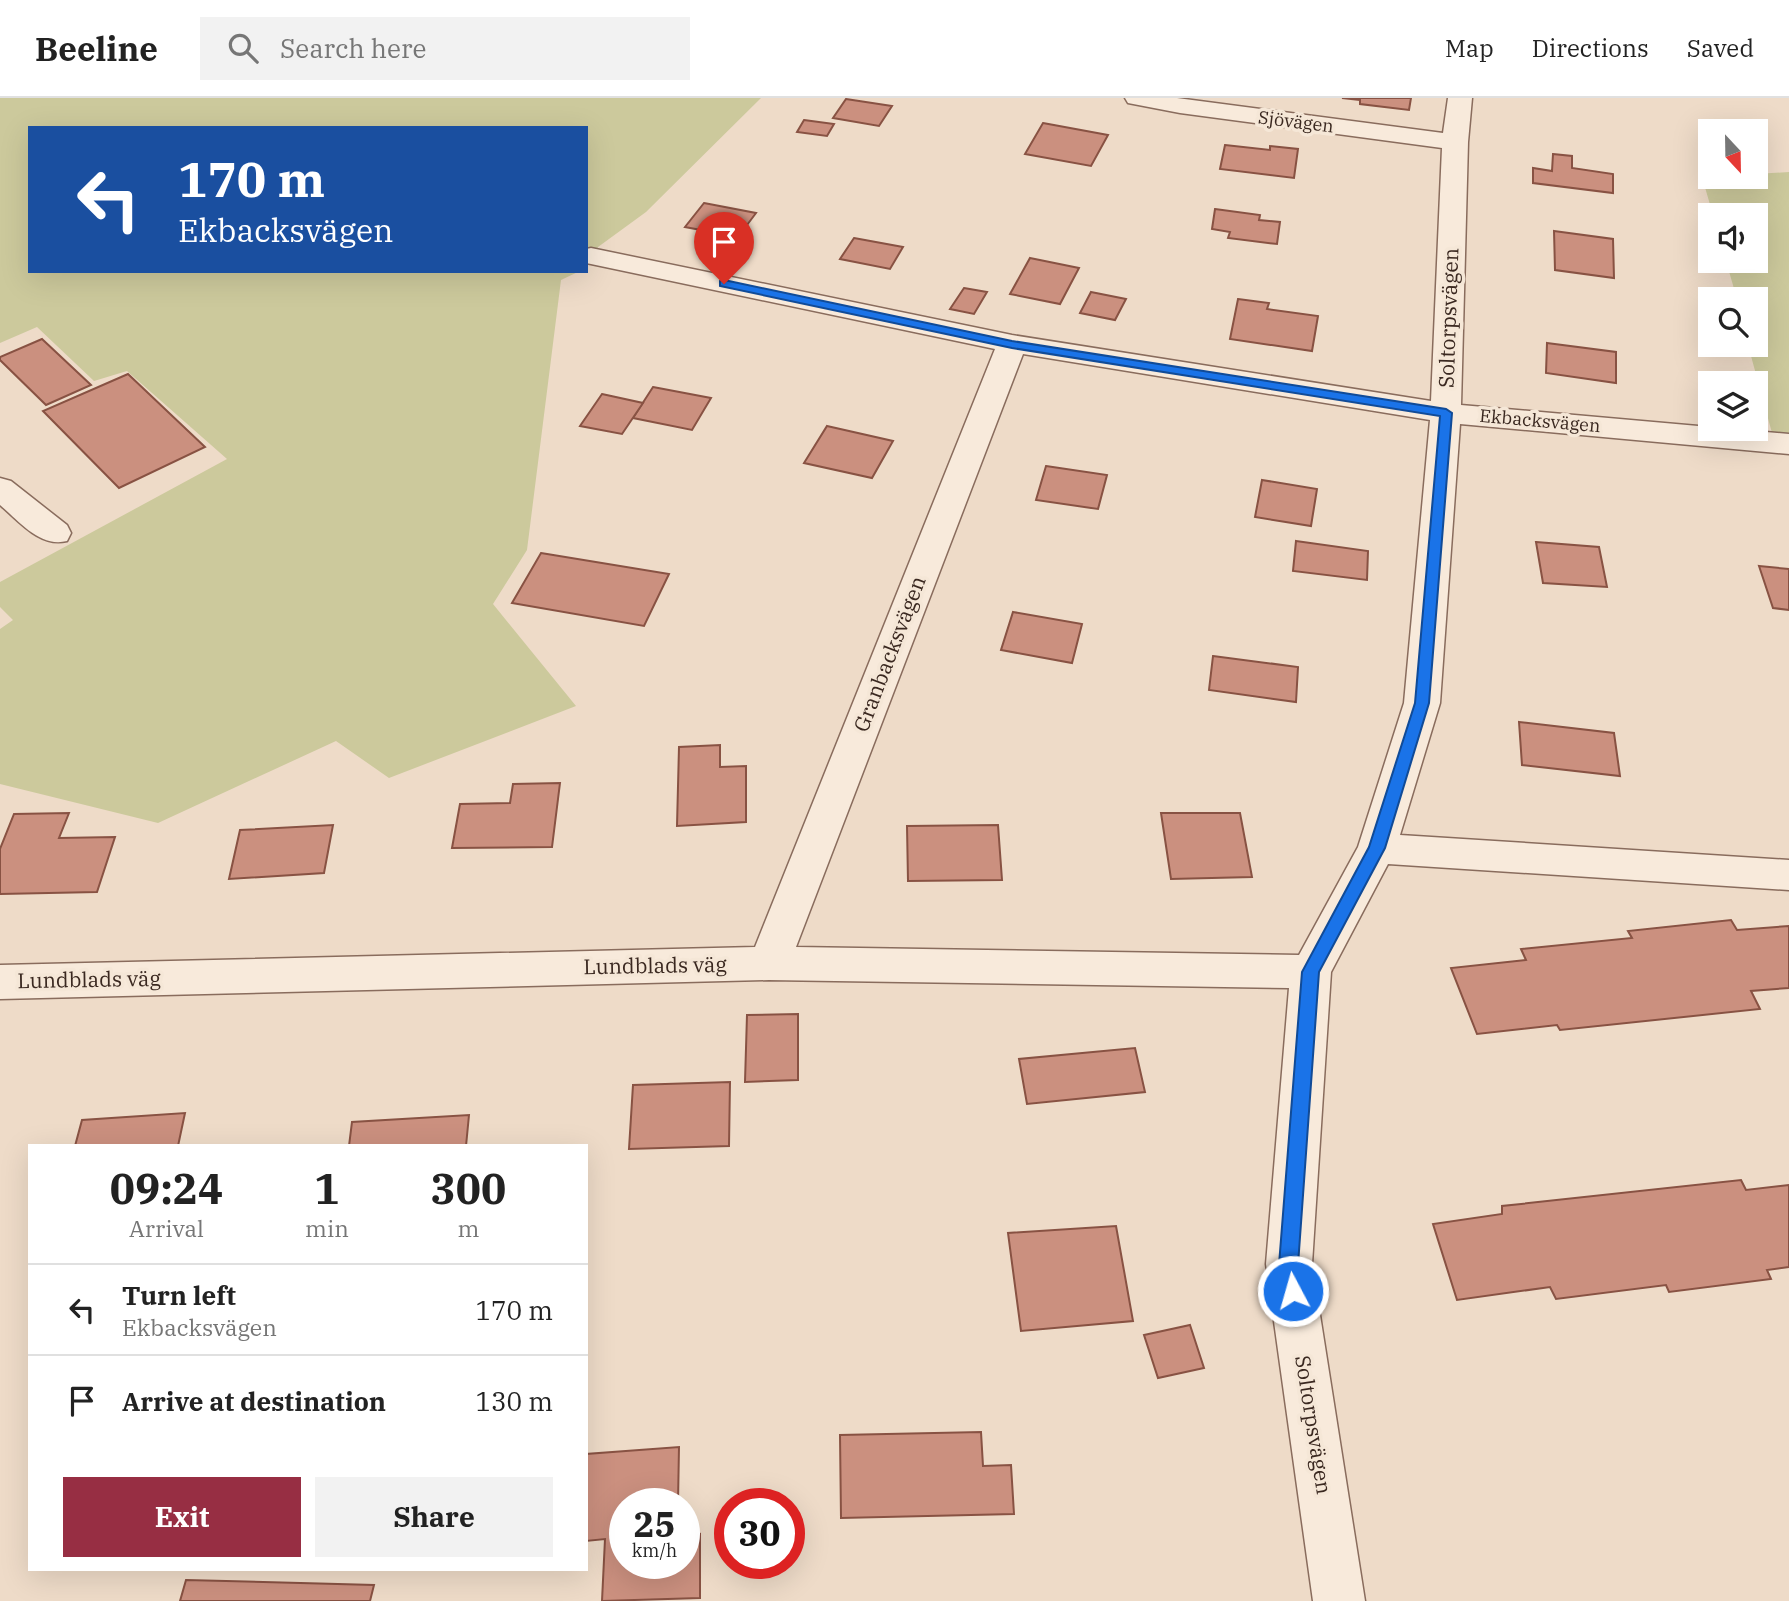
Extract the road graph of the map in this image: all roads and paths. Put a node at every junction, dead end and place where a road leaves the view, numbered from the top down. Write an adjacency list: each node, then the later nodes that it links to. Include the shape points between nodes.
1 (1137, 98): 3 (street, Sjövägen)
2 (1460, 98): 3 (street, Soltorpsvägen)
3 (1455, 142): 6 (street, Soltorpsvägen)
4 (591, 256): 5 (street, Ekbacksvägen)
5 (1012, 344): 6 (street, Ekbacksvägen); 12 (street, Granbacksvägen)
6 (1446, 413): 7 (street, Ekbacksvägen); 10 (street, Soltorpsvägen, via 1422,703)
7 (1789, 444)
8 (0, 488): 9 (street)
9 (55, 533)
10 (1377, 848): 11 (street); 13 (street, Soltorpsvägen)
11 (1789, 875)
12 (769, 963): 13 (street, Lundblads väg); 14 (street, Lundblads väg)
13 (1311, 972): 15 (street, Soltorpsvägen, via 1289,1265)
14 (0, 982)
15 (1339, 1601)

